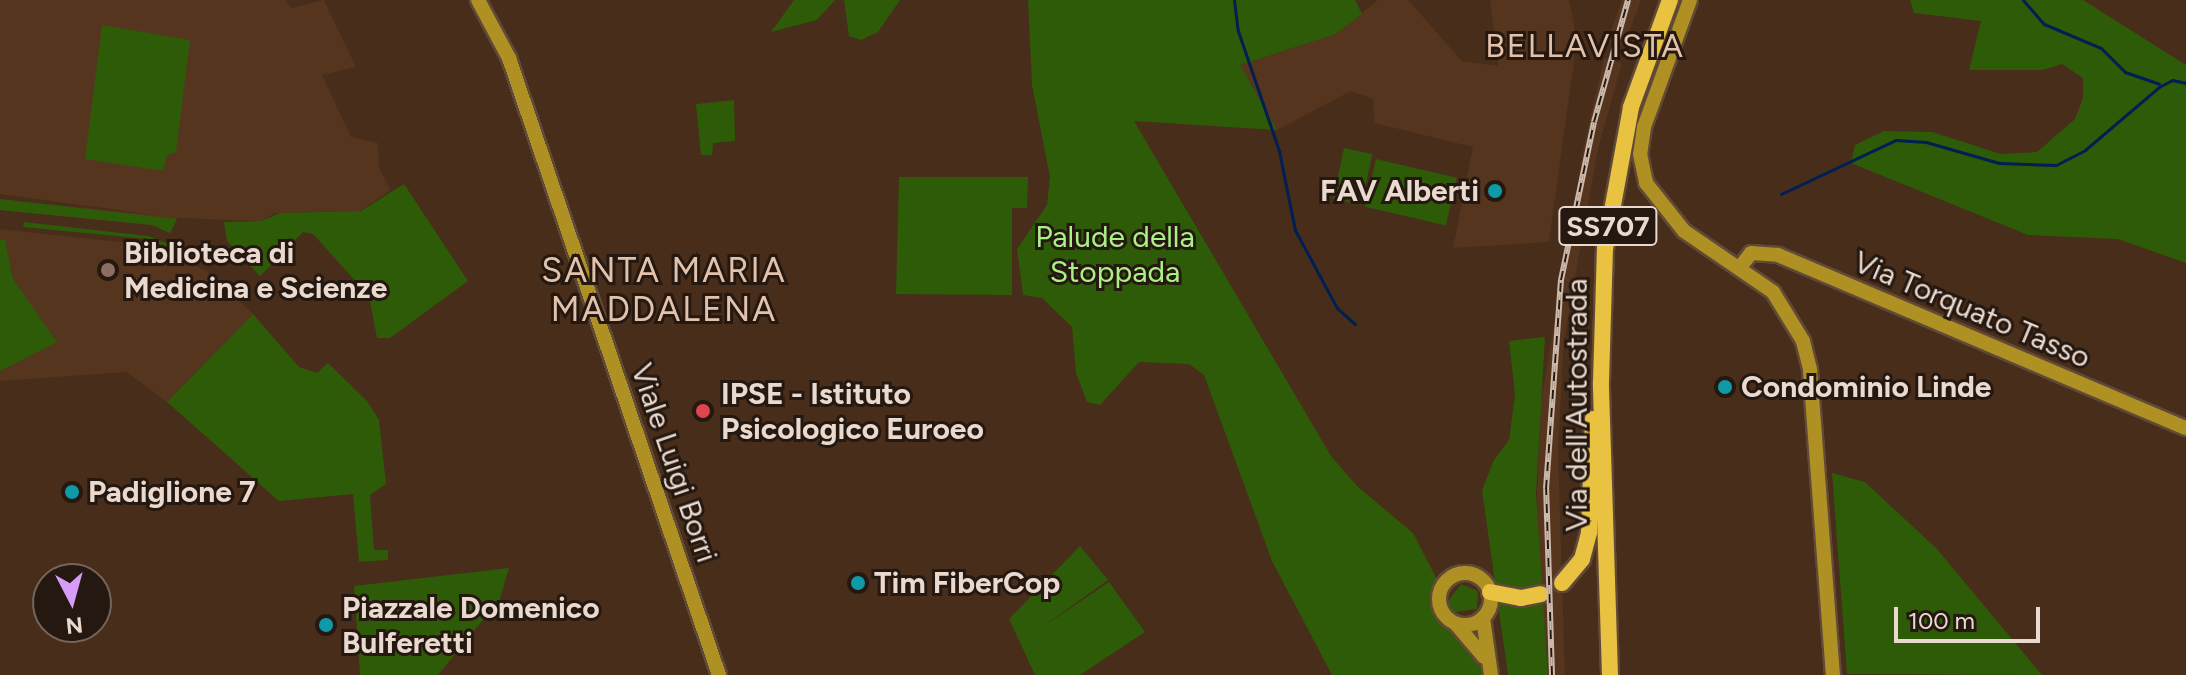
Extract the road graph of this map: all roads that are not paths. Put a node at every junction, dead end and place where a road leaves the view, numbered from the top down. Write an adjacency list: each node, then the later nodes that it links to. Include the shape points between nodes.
1 (478, 0): 14 (main road, Viale Luigi Borri, via 509,58)
2 (1670, 0): 5 (highway, Via dell'Autostrada / SS707, via 1642,74 1614,181 1601,310)
3 (1690, 0): 4 (main road, via 1661,70 1640,154 1646,183 1663,210 1684,231)
4 (1741, 266): 6 (main road, Via Torquato Tasso, via 1751,253 1778,255); 10 (main road, via 1773,292 1803,341)
5 (1601, 382): 7 (highway, via 1592,429 1587,544 1578,566); 16 (highway, Via dell'Autostrada / SS707)
6 (2186, 428)
7 (1562, 583)
8 (1490, 592): 9 (highway, via 1521,598); 11 (main road); 12 (main road, via 1473,574 1449,578 1440,591 1439,607)
9 (1541, 594)
10 (1829, 594): 17 (main road); 18 (main road)
11 (1483, 618): 12 (main road); 13 (main road)
12 (1456, 624): 13 (main road)
13 (1485, 658): 15 (main road)
14 (719, 675)
15 (1491, 675)
16 (1610, 675)
17 (1833, 675)
18 (1839, 675)

